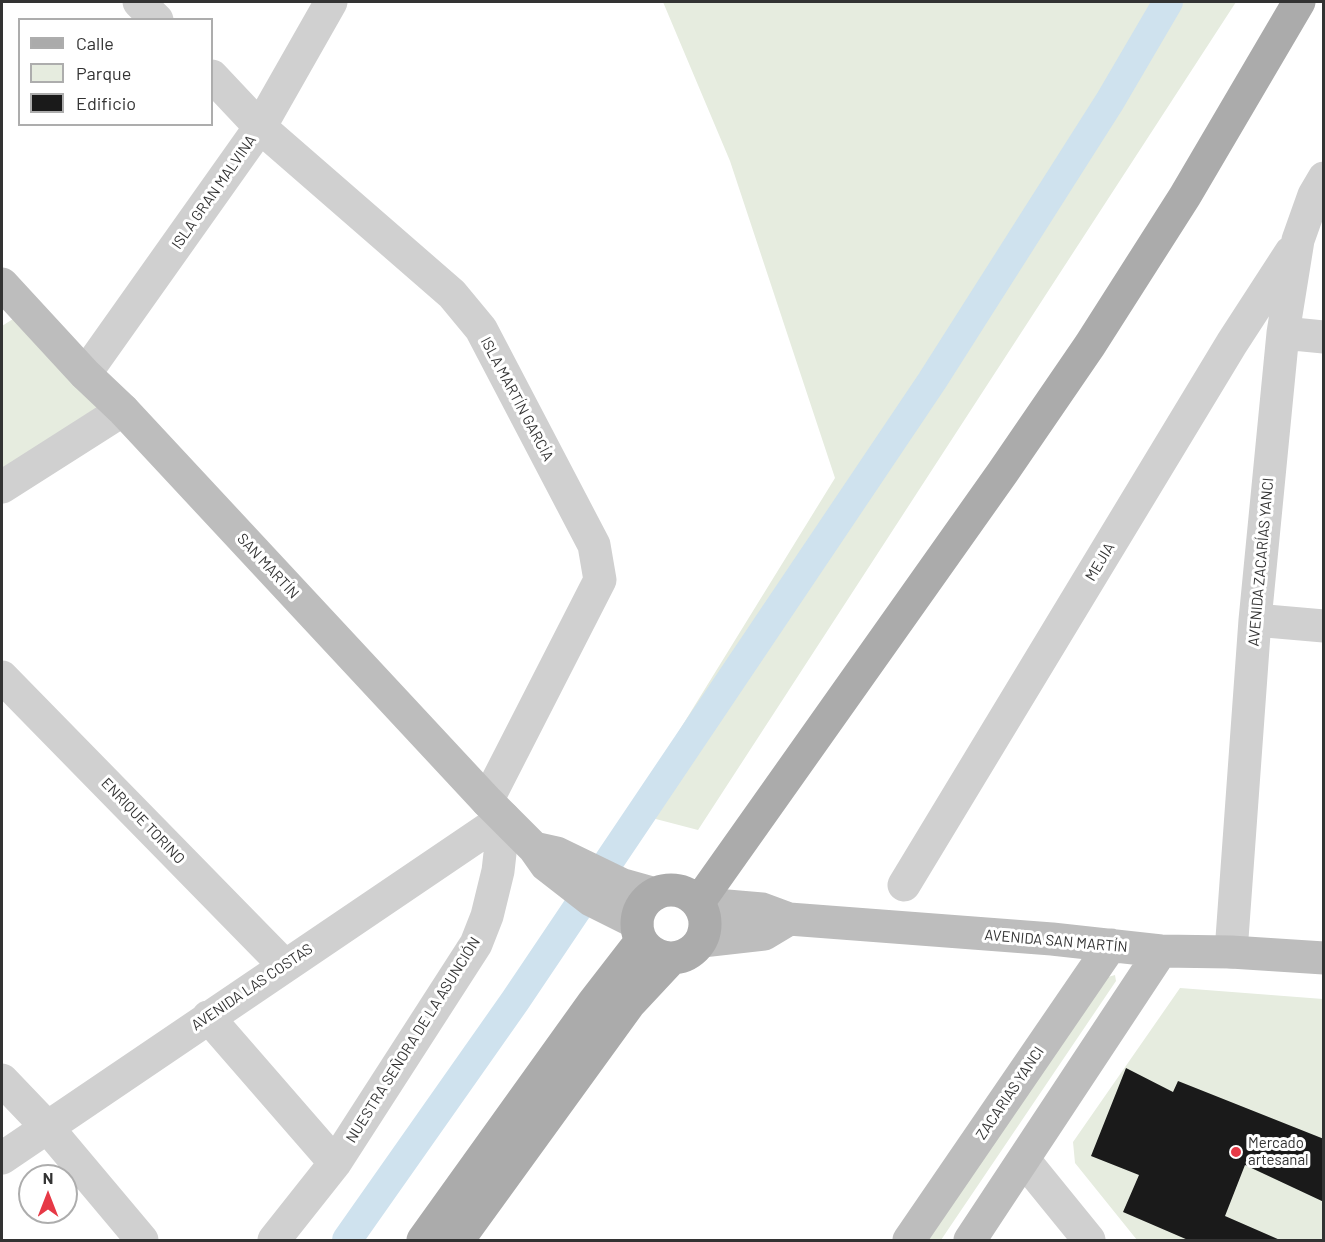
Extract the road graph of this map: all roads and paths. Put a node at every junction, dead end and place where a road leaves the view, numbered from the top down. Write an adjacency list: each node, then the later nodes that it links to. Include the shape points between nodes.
1 (140, 2): 5 (street)
2 (331, 2): 7 (street, ISLA GRAN MALVINA)
3 (1273, 2): 22 (main road, via 1142,230 1050,378 912,566)
4 (1299, 2): 22 (main road, via 1185,196 1003,472)
5 (155, 18)
6 (213, 77): 7 (street, ISLA MARTÍN GARCÍA)
7 (260, 127): 13 (street, ISLA GRAN MALVINA); 19 (street, ISLA MARTÍN GARCÍA, via 452,294 481,330 594,545 600,580)
8 (1323, 178): 9 (street, AVENIDA ZACARÍAS YANCI)
9 (1298, 240): 11 (street, AVENIDA ZACARÍAS YANCI); 20 (street, MEJIA)
10 (2, 284): 13 (main road, SAN MARTÍN)
11 (1283, 333): 12 (street); 16 (street, AVENIDA ZACARÍAS YANCI)
12 (1323, 337)
13 (85, 374): 14 (main road, SAN MARTÍN)
14 (123, 410): 15 (street); 19 (main road, SAN MARTÍN)
15 (2, 487)
16 (1255, 620): 17 (street); 28 (street, AVENIDA ZACARÍAS YANCI)
17 (1323, 626)
18 (2, 677): 31 (street, ENRIQUE TORINO)
19 (496, 809): 21 (main road, SAN MARTÍN, via 534,848 557,853); 31 (street, AVENIDA LAS COSTAS); 37 (street, NUESTRA SEÑORA DE LA ASUNCIÓN, via 498,871 488,916 476,945)
20 (904, 885)
21 (615, 896): 22 (main road, SAN MARTÍN); 24 (main road, SAN MARTÍN)
22 (684, 899): 23 (main road, AVENIDA SAN MARTÍN, via 762,909); 24 (main road, via 641,907); 25 (main road, via 706,918)
23 (789, 919): 25 (main road, via 764,934); 26 (main road, AVENIDA SAN MARTÍN)
24 (639, 932): 30 (main road, via 649,951); 40 (main road, via 593,1003)
25 (702, 941): 30 (main road, via 694,950)
26 (1112, 945): 27 (main road, AVENIDA SAN MARTÍN); 42 (main road, ZACARIAS YANCI)
27 (1161, 951): 28 (main road, AVENIDA SAN MARTÍN); 36 (main road)
28 (1231, 952): 29 (main road, AVENIDA SAN MARTÍN)
29 (1323, 958)
30 (671, 959): 41 (main road, via 629,1004)
31 (284, 965): 32 (street, AVENIDA LAS COSTAS)
32 (208, 1017): 34 (street, AVENIDA LAS COSTAS); 37 (street)
33 (2, 1080): 34 (street)
34 (47, 1127): 35 (street, AVENIDA LAS COSTAS); 38 (street)
35 (2, 1158)
36 (1024, 1160): 43 (main road); 44 (street)
37 (335, 1163): 39 (street, NUESTRA SEÑORA DE LA ASUNCIÓN)
38 (142, 1240)
39 (274, 1240)
40 (423, 1240)
41 (458, 1240)
42 (909, 1240)
43 (970, 1240)
44 (1089, 1240)

